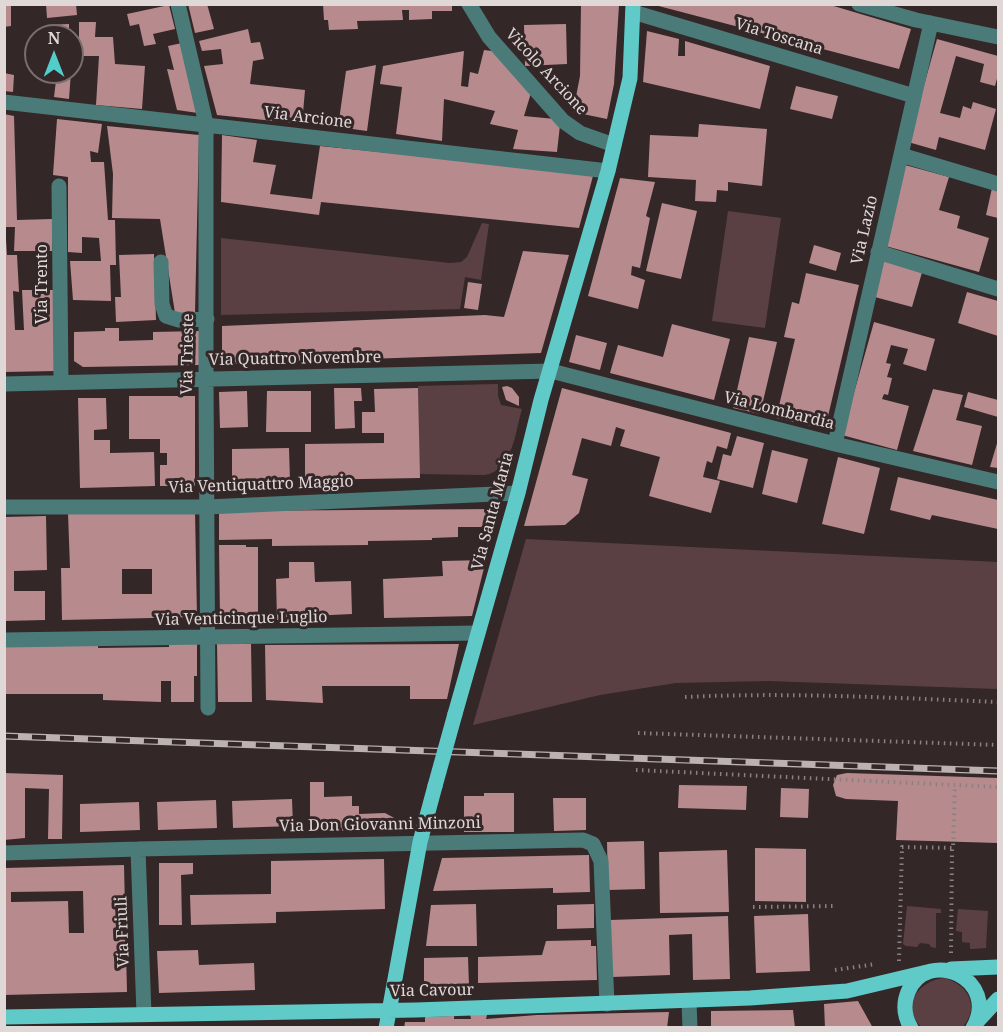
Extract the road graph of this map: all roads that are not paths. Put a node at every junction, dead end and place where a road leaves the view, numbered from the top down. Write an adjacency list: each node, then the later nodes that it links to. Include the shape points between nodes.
1 (178, 4): 9 (street, Via Trieste)
2 (469, 4): 10 (street, Vicolo Arcione, via 489,37 563,121 580,133)
3 (859, 4): 5 (street)
4 (633, 8): 7 (street, Via Toscana); 10 (main road, Via Santa Maria, via 630,78)
5 (931, 23): 6 (street); 7 (street, Via Lazio)
6 (999, 37)
7 (914, 96): 11 (street, Via Lazio)
8 (4, 102): 9 (street, Via Arcione)
9 (206, 124): 12 (street, Via Arcione); 18 (street, Via Trieste)
10 (614, 145): 12 (main road, Via Santa Maria)
11 (901, 155): 13 (street); 15 (street, Via Lazio)
12 (608, 171): 19 (main road, Via Santa Maria)
13 (999, 184)
14 (59, 186): 21 (street, Via Trento)
15 (878, 252): 17 (street); 23 (street, Via Lazio)
16 (161, 262): 18 (street, Via Trieste, via 166,316 179,320)
17 (999, 289)
18 (207, 319): 20 (street, Via Trieste)
19 (551, 371): 20 (street, Via Quattro Novembre); 23 (street, Via Lombardia); 25 (main road, Via Santa Maria)
20 (206, 379): 21 (street, Via Quattro Novembre); 27 (street, Via Trieste)
21 (61, 382): 22 (street, Via Quattro Novembre)
22 (4, 384)
23 (835, 444): 24 (street, Via Lombardia)
24 (999, 482)
25 (518, 493): 27 (street, Via Ventiquattro Maggio); 28 (main road, Via Santa Maria)
26 (4, 507): 27 (street, Via Ventiquattro Maggio)
27 (207, 507): 29 (street, Via Trieste)
28 (478, 633): 29 (street, Via Venticinque Luglio); 32 (main road, Via Santa Maria, bridge)
29 (209, 637): 30 (street, Via Venticinque Luglio); 31 (street, Via Trieste)
30 (4, 640)
31 (208, 708)
32 (420, 842): 33 (street, Via Don Giovanni Minzoni); 39 (street, Via Don Giovanni Minzoni, via 576,839 593,844 601,861); 40 (main road, Via Santa Maria)
33 (138, 849): 34 (street, Via Don Giovanni Minzoni); 41 (street, Via Friuli)
34 (4, 853)
35 (999, 967): 36 (main road, Via Cavour)
36 (933, 971): 38 (main road, Via Cavour, via 822,994); 43 (main road, via 951,971 970,982 979,1003); 46 (main road, via 910,987 904,1010)
37 (999, 999): 43 (main road)
38 (689, 1001): 39 (main road, Via Cavour); 45 (street)
39 (606, 1004): 40 (main road, Via Cavour)
40 (389, 1010): 41 (main road, Via Cavour); 44 (main road, Via Santa Maria)
41 (144, 1014): 42 (main road, Via Cavour)
42 (4, 1017)
43 (973, 1027)
44 (386, 1028)
45 (690, 1028)
46 (911, 1028)

